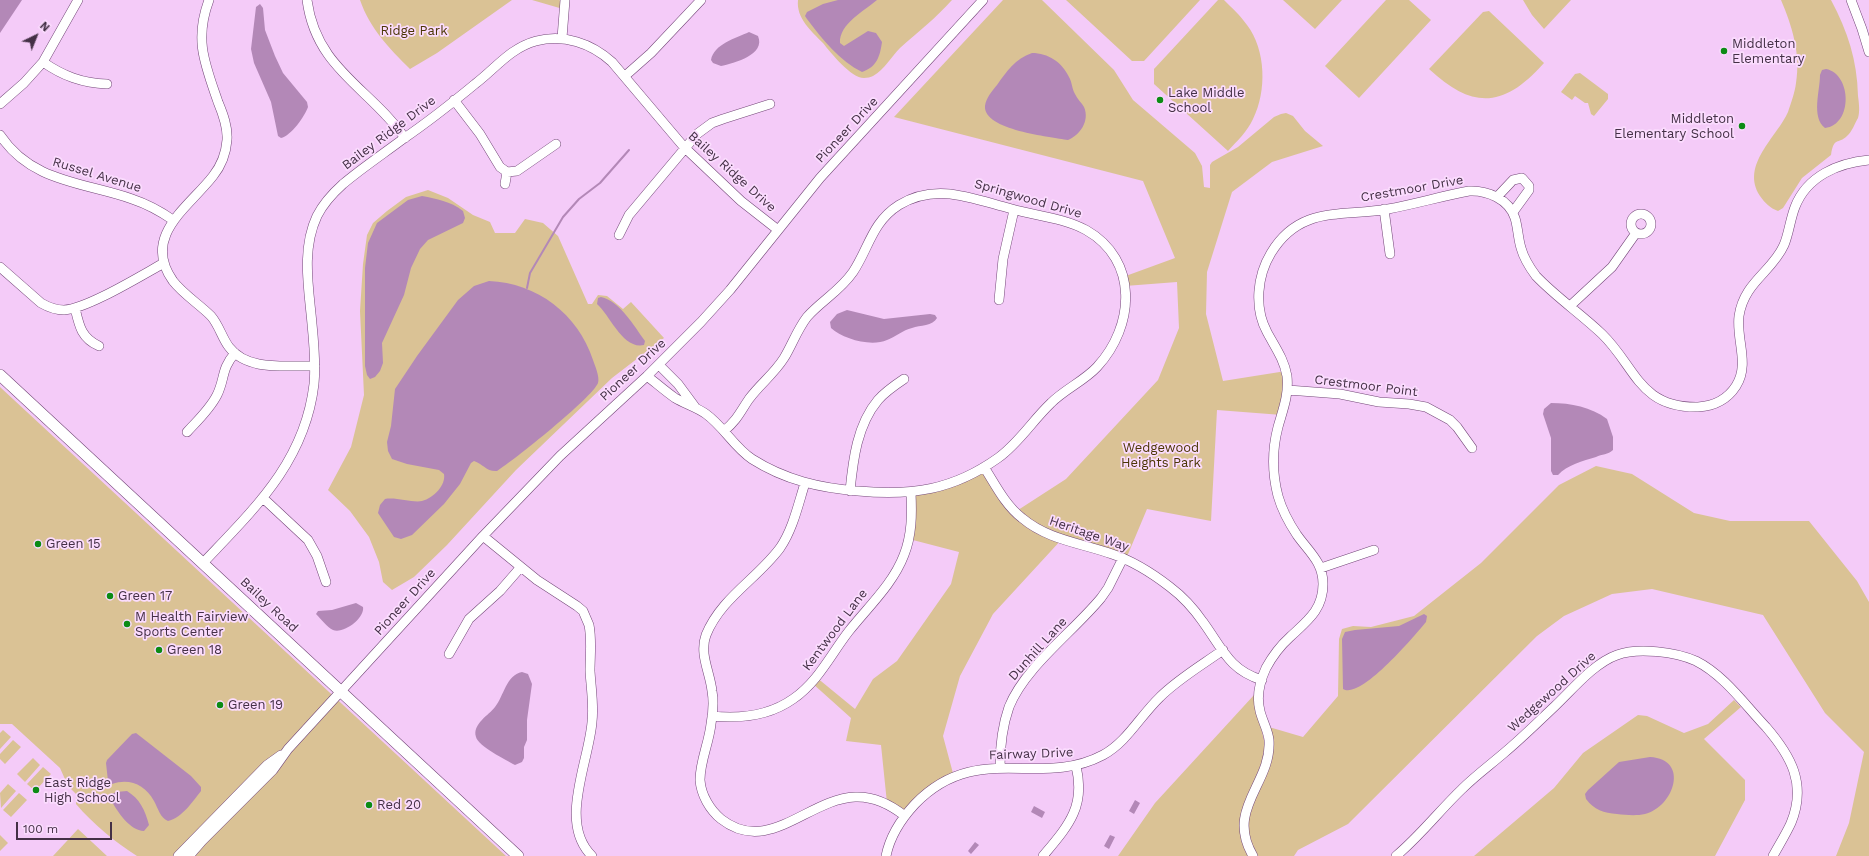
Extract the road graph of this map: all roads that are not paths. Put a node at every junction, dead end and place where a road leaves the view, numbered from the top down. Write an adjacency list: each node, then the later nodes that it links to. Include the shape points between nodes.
1 (78, 0): 10 (street)
2 (209, 0): 27 (street, via 202,25 202,53 224,117 227,139 223,159 213,177)
3 (307, 0): 17 (street, via 315,30 328,56 347,79 394,123)
4 (565, 0): 8 (street)
5 (700, 0): 11 (street, via 651,53)
6 (983, 0): 28 (street, Pioneer Drive, via 820,178)
7 (1851, 0): 9 (street)
8 (562, 38): 11 (street, Bailey Ridge Drive, via 593,48); 13 (street, Bailey Ridge Drive, via 537,41 518,49)
9 (1869, 52)
10 (42, 62): 12 (street, via 73,79); 14 (street, via 24,83)
11 (625, 76): 19 (street, Bailey Ridge Drive)
12 (107, 84)
13 (454, 100): 17 (street, Bailey Ridge Drive); 21 (street)
14 (0, 104)
15 (770, 104): 19 (street, via 712,123)
16 (0, 135): 27 (street, Russel Avenue, via 17,155 34,168 55,178 143,202)
17 (405, 138): 40 (street, Bailey Ridge Drive, via 342,184 317,216 309,242 308,258)
18 (556, 144): 21 (street, via 517,171)
19 (684, 148): 28 (street, Bailey Ridge Drive, via 741,201); 30 (street, via 628,215)
20 (1869, 160): 35 (street, via 1844,164 1827,171 1798,199 1782,248 1751,286 1742,304 1738,325 1742,371 1736,386 1722,400 1708,406 1693,407 1673,404 1655,396 1638,382 1609,342)
21 (507, 172): 22 (street)
22 (506, 184)
23 (1497, 196): 24 (street, Crestmoor Drive, via 1469,191); 26 (street); 26 (street, via 1513,180 1522,178 1526,181 1529,186 1527,195)
24 (1384, 209): 31 (street); 44 (street, Crestmoor Drive, via 1318,216 1292,230 1279,241 1269,256 1262,274 1260,312 1267,332 1282,359)
25 (1014, 210): 34 (street, via 1003,259); 46 (street, Springwood Drive, via 964,195 941,193 919,196 892,210 872,233 853,272 833,295 809,315 777,368 751,397 738,418); 49 (street, Springwood Drive, via 1066,221 1096,237 1108,248 1119,265 1126,290 1126,306 1119,335 1098,366 1053,401 1010,448)
26 (1513, 212): 35 (street, via 1522,250 1530,267 1543,284)
27 (173, 220): 32 (street, via 164,239)
28 (778, 230): 39 (street, Pioneer Drive, via 702,322)
29 (1636, 233): 35 (street, via 1612,267)
30 (619, 235)
31 (1390, 254)
32 (164, 263): 36 (street, via 92,302); 38 (street, via 178,286 214,320)
33 (0, 266): 36 (street, via 41,304 57,310)
34 (999, 300)
35 (1570, 306)
36 (75, 308): 37 (street, via 83,335)
37 (99, 346)
38 (235, 353): 40 (street, via 255,364); 47 (street, via 225,365 212,404)
39 (659, 365): 42 (street, Pioneer Drive); 45 (street, Springwood Drive, via 678,384)
40 (315, 366): 53 (street, Bailey Ridge Drive, via 311,399 302,432 283,472)
41 (0, 375): 57 (main road, Bailey Road)
42 (647, 376): 45 (street, Springwood Drive, via 670,394); 54 (street, Pioneer Drive, via 560,456)
43 (904, 379): 51 (street, via 878,400 866,418 855,453)
44 (1288, 390): 48 (street, Crestmoor Point, via 1340,394 1379,402 1426,407 1450,420); 59 (street, Crestmoor Drive, via 1274,447 1275,484 1286,517)
45 (695, 407): 46 (street, Springwood Drive)
46 (724, 431): 50 (street, Springwood Drive, via 750,458)
47 (187, 432)
48 (1472, 448)
49 (984, 467): 52 (street, Springwood Drive, via 942,486); 56 (street, Heritage Way, via 1015,512 1036,529)
50 (805, 484): 51 (street, Springwood Drive); 65 (street, via 792,525 781,546 764,568 727,602 706,635 703,654 713,693)
51 (850, 491): 52 (street, Springwood Drive, via 884,494)
52 (911, 492): 65 (street, Kentwood Lane, via 911,526 900,565 815,679 793,699 766,712 742,717)
53 (263, 498): 57 (street, Bailey Ridge Drive); 60 (street, via 308,540)
54 (483, 536): 58 (street); 64 (street, Pioneer Drive)
55 (1374, 550): 59 (street)
56 (1123, 558): 61 (street, Heritage Way, via 1149,572 1182,598 1203,621); 68 (street, Dunhill Lane, via 1101,598 1038,664 1018,690 1004,725)
57 (203, 563): 64 (main road, Bailey Road)
58 (520, 568): 62 (street, via 500,591 469,619); 73 (street, via 577,606 589,625 592,722 577,801 577,817 580,839)
59 (1321, 568): 63 (street, Crestmoor Drive, via 1323,585 1317,611 1276,652)
60 (326, 582)
61 (1223, 650): 63 (street, Heritage Way, via 1239,670); 67 (street, Fairway Drive, via 1159,697 1115,748)
62 (449, 654)
63 (1262, 680): 76 (street, Crestmoor Drive, via 1258,702 1269,740 1267,757 1247,806 1244,823 1245,839)
64 (341, 692): 66 (street, Pioneer Drive); 72 (main road, Bailey Road)
65 (712, 716): 69 (street, via 700,781 702,792 712,810 730,825 746,831 768,832 830,802 857,797 887,803)
66 (288, 749): 70 (street, Pioneer Drive, via 267,765); 71 (street, Pioneer Drive, via 273,770)
67 (1076, 766): 68 (street, Fairway Drive); 75 (street, via 1080,789 1077,808 1067,826)
68 (1000, 767): 69 (street, Fairway Drive, via 969,771 944,782 923,796)
69 (905, 816): 74 (street, Fairway Drive)
70 (178, 856)
71 (189, 856)
72 (518, 856)
73 (592, 856)
74 (886, 856)
75 (1043, 856)
76 (1253, 856)
77 (1396, 856): 78 (street, Wedgewood Drive, via 1465,786 1598,666 1616,655 1636,650 1686,658 1709,669 1785,750 1794,770 1796,803 1791,824)
78 (1773, 856)

